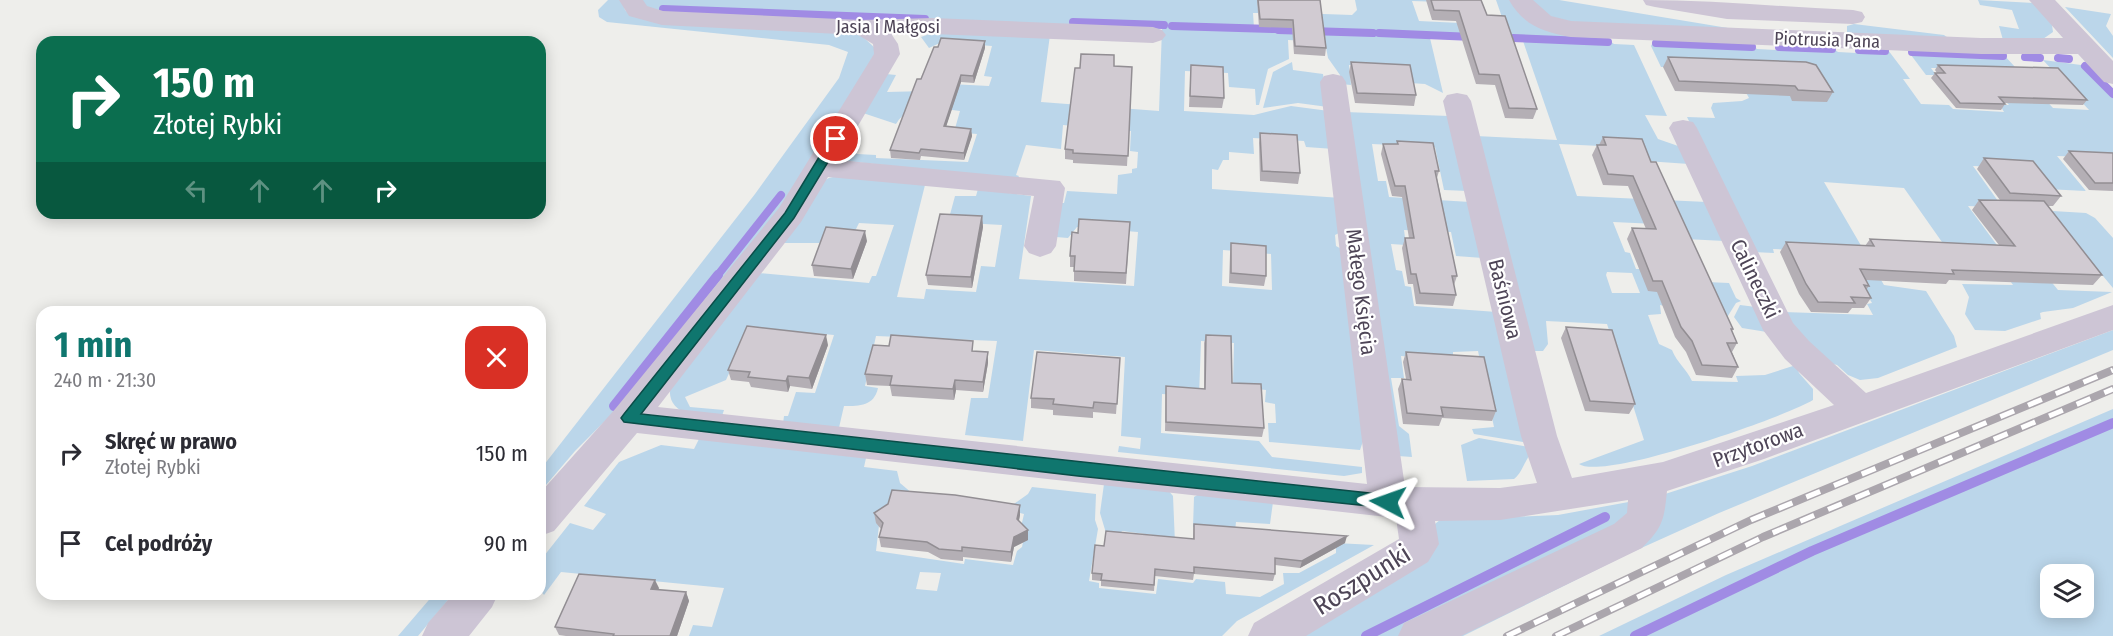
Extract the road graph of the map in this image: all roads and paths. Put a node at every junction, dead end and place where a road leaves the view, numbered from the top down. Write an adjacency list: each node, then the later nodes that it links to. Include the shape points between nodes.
1 (631, 0): 6 (street, Jasia i Małgosi, via 638,11 662,18)
2 (1521, 0): 8 (street, Piotrusia Pana, via 1536,18 1571,29)
3 (1655, 0): 5 (street, via 1727,12)
4 (2041, 0): 9 (street)
5 (1851, 9): 8 (street, via 1972,33)
6 (861, 28): 7 (street, Jasia i Małgosi, via 933,26); 14 (street, via 880,37 887,45 887,54)
7 (1153, 35)
8 (1981, 46): 9 (street, Piotrusia Pana)
9 (2083, 46): 10 (street)
10 (2113, 76)
11 (1334, 82): 21 (street, Małego Księcia)
12 (1457, 101): 20 (street, Baśniowa, via 1539,436)
13 (1683, 128): 17 (street, Calineczki, via 1780,330)
14 (819, 167): 15 (street, via 1050,188); 18 (street, via 790,215)
15 (1040, 246)
16 (2113, 317): 17 (street, Przytorowa)
17 (1860, 408): 19 (street, Przytorowa, via 1690,470)
18 (629, 418): 21 (street, Przytorowa); 22 (street)
19 (1649, 480): 20 (street, Przytorowa); 26 (street, via 1645,520 1628,536)
20 (1560, 496): 21 (street, Przytorowa, via 1482,505)
21 (1400, 503): 25 (street, Roszpunki, via 1419,544 1414,550)
22 (546, 513)
23 (473, 600): 24 (street)
24 (443, 636)
25 (1269, 636)
26 (1419, 636)

